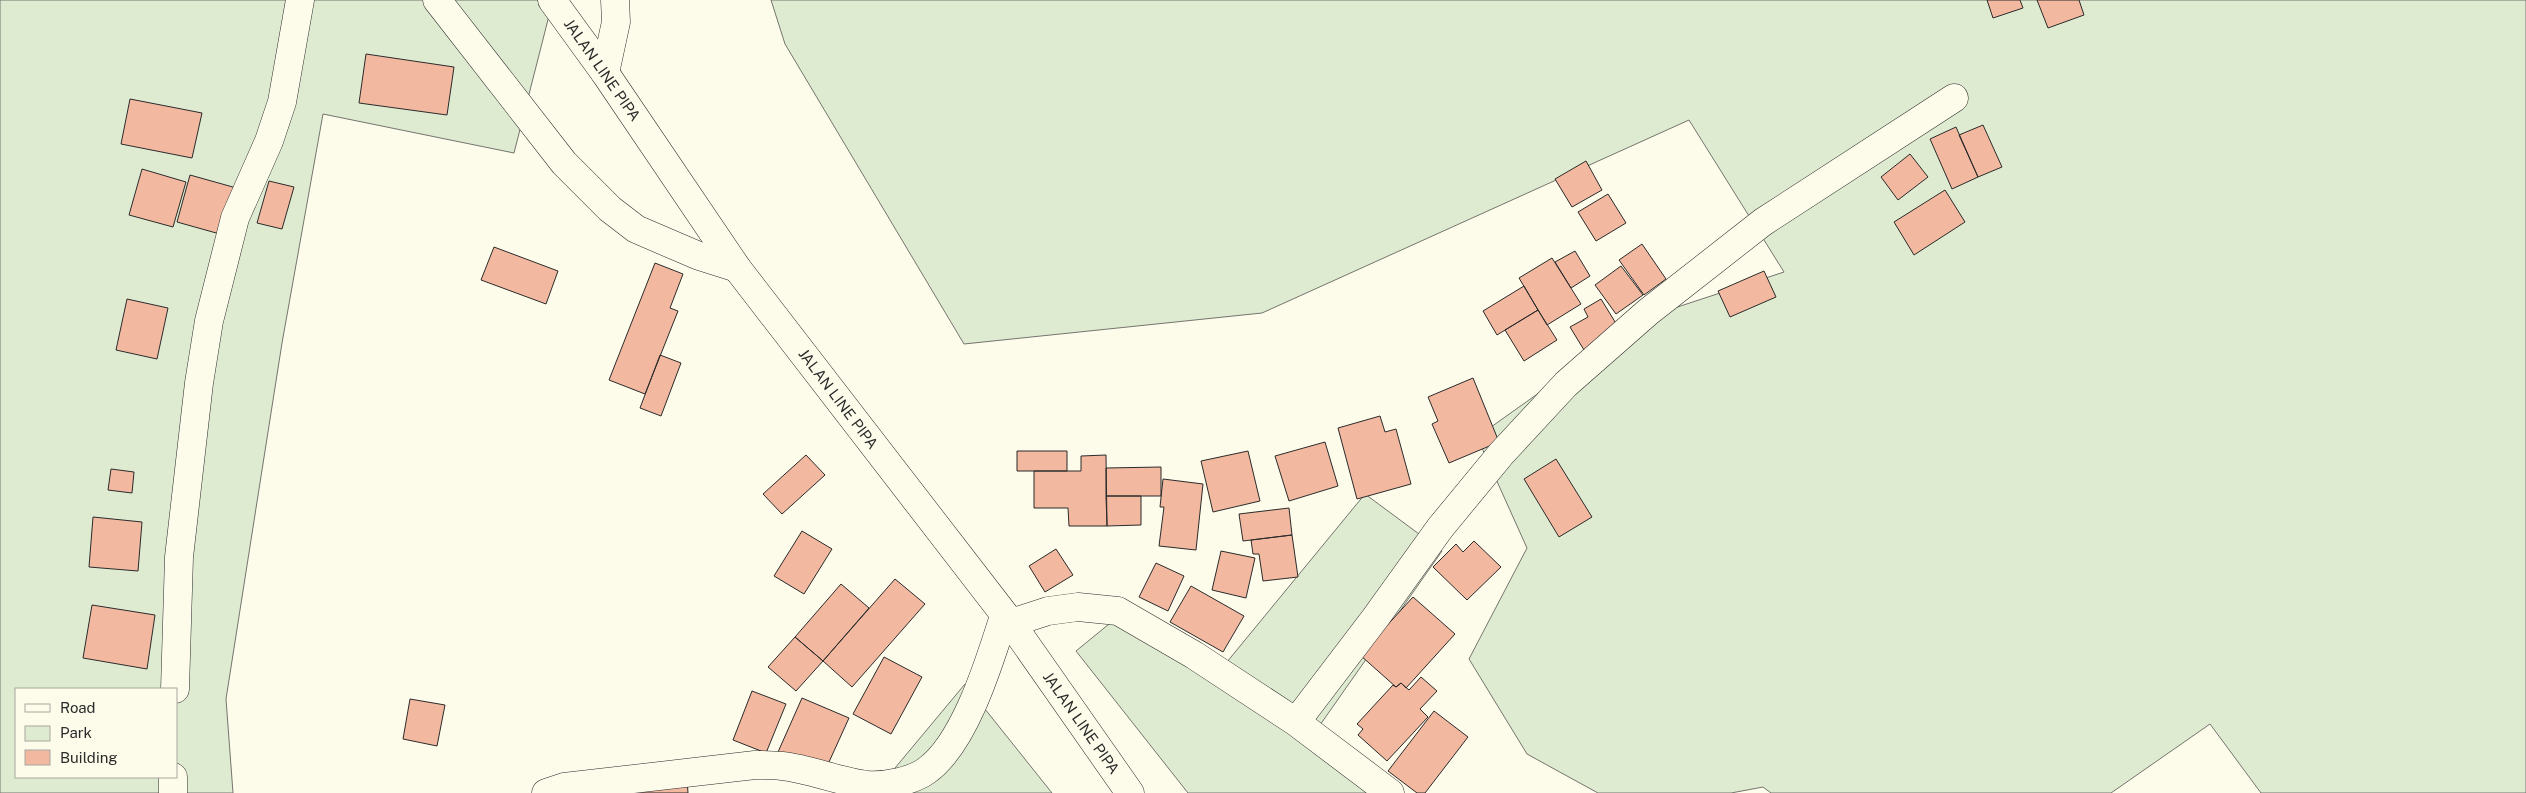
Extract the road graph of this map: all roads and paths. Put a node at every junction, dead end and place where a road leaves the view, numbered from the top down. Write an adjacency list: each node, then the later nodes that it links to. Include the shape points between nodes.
1 (300, 0): 9 (street, via 282,102 269,141 235,218 209,321 179,557)
2 (437, 0): 7 (street, via 564,163 610,208 636,229 699,256)
3 (552, 0): 5 (street, JALAN LINE PIPA)
4 (615, 0): 5 (street, via 616,22)
5 (605, 73): 7 (street, JALAN LINE PIPA)
6 (1954, 98): 10 (street, via 1756,227 1648,312 1566,384 1501,454 1446,521)
7 (738, 268): 8 (street, JALAN LINE PIPA)
8 (1007, 620): 10 (street, via 1078,607 1118,611 1194,655); 13 (street, via 961,729 942,757 926,772 884,785 866,785 782,766 755,765 564,787); 14 (street, JALAN LINE PIPA)
9 (175, 688)
10 (1296, 722): 15 (street)
11 (174, 778): 12 (street)
12 (173, 793)
13 (546, 793)
14 (1130, 793)
15 (1390, 793)

